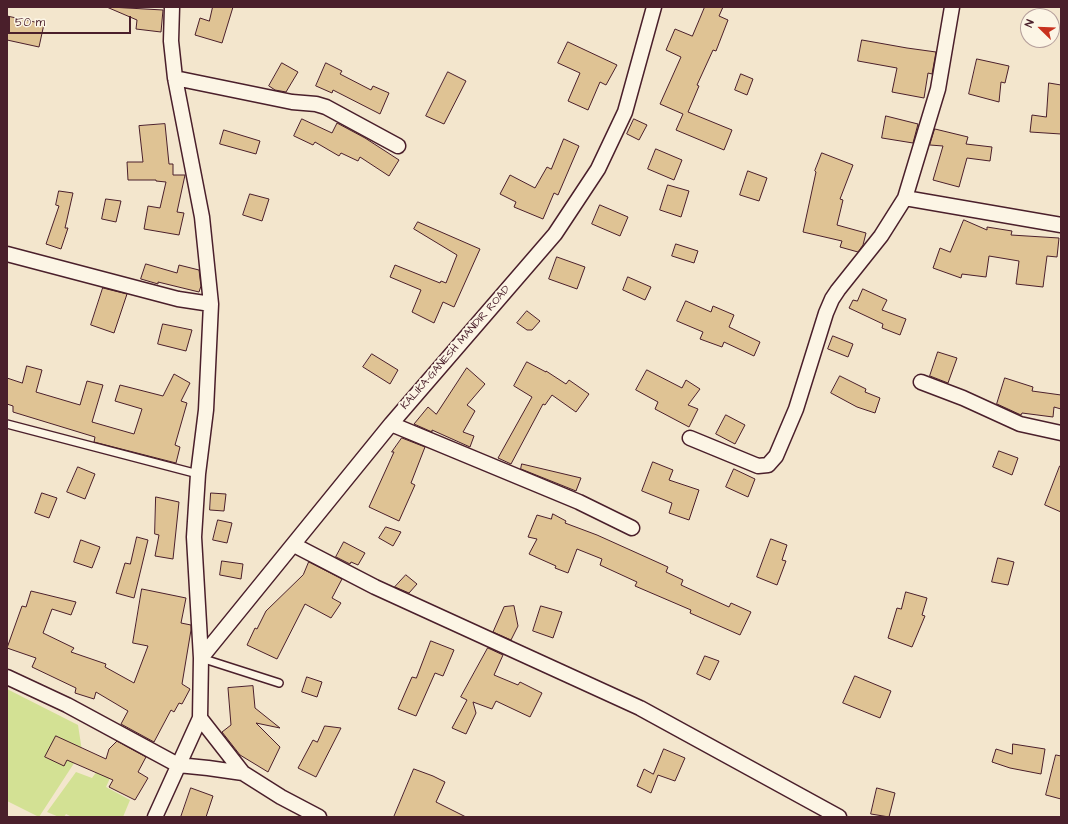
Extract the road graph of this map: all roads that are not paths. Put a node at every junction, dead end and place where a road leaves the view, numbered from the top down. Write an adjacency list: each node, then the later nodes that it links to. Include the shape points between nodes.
1 (172, 7): 4 (street, via 171,41)
2 (654, 7): 12 (street, KALIKA-GANESH MANDIR ROAD, via 625,112 598,169 555,234)
3 (952, 7): 6 (street, via 938,89)
4 (175, 78): 5 (street, via 326,107); 9 (street, via 202,217)
5 (398, 146)
6 (904, 198): 7 (street); 14 (street, via 881,236 832,299 796,409 776,456 768,465 758,466)
7 (1061, 225)
8 (7, 254): 9 (street, via 178,299)
9 (212, 304): 15 (street, via 206,410)
10 (921, 382): 13 (street, via 1020,424)
11 (7, 424): 15 (lane)
12 (391, 424): 16 (street, via 579,502); 17 (street, KALIKA-GANESH MANDIR ROAD)
13 (1061, 433)
14 (690, 438)
15 (198, 474): 18 (street, via 194,537)
16 (632, 528)
17 (294, 545): 18 (street, KALIKA-GANESH MANDIR ROAD); 26 (street, via 375,587 640,708)
18 (201, 658): 20 (lane); 21 (street)
19 (7, 677): 22 (street)
20 (279, 683)
21 (200, 718): 22 (street); 23 (street)
22 (178, 765): 23 (street); 24 (street)
23 (243, 773): 25 (street)
24 (155, 817)
25 (319, 817)
26 (839, 817)

